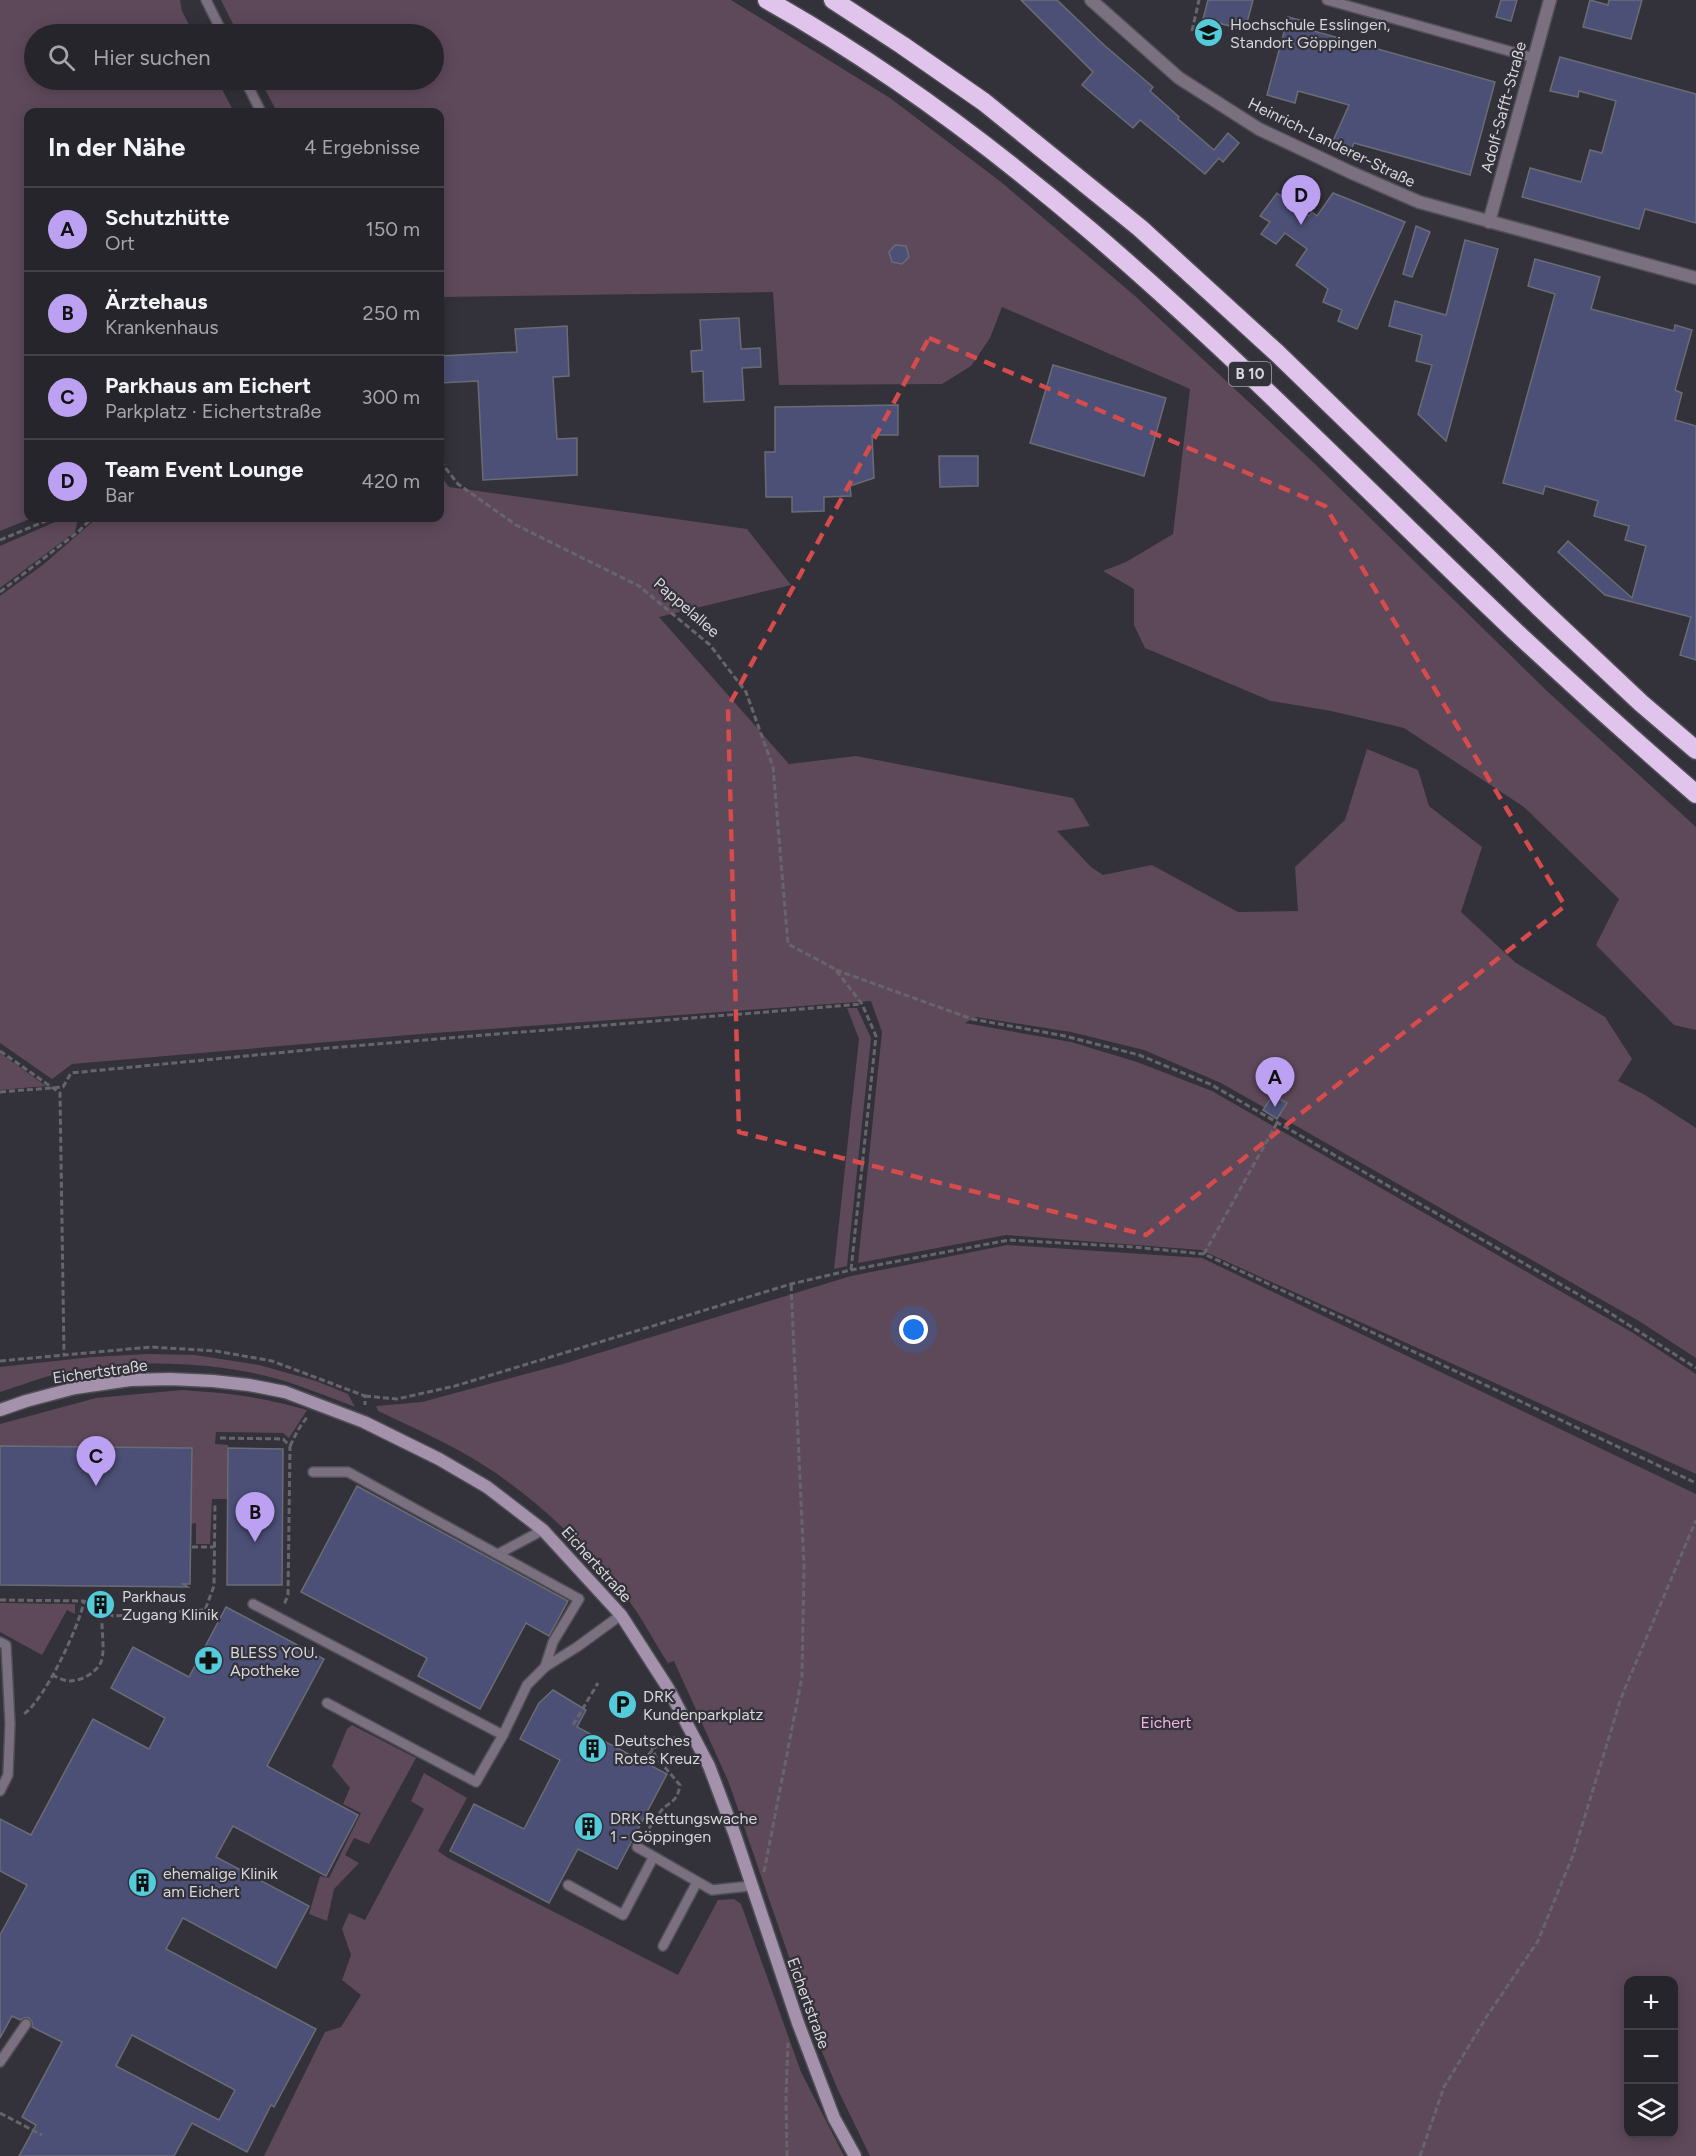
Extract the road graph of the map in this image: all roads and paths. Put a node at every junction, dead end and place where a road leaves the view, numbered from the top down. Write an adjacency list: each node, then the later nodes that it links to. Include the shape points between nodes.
1 (206, 0): 8 (lane)
2 (767, 0): 21 (highway, B 10, via 965,130 1121,256 1258,381 1518,634)
3 (833, 0): 20 (highway, B 10, via 984,102 1140,228 1277,353 1547,615)
4 (1091, 0): 13 (street, Heinrich-Landerer-Straße, via 1174,74 1259,129 1419,202)
5 (1199, 0): 9 (path)
6 (1327, 0): 10 (lane)
7 (1550, 0): 10 (street, Adolf-Safft-Straße)
8 (218, 24)
9 (1192, 31)
10 (1534, 58): 13 (street, Adolf-Safft-Straße)
11 (250, 90): 12 (lane)
12 (259, 108)
13 (1489, 222): 14 (street, Heinrich-Landerer-Straße)
14 (1696, 278)
15 (444, 466): 22 (path, Pappelallee, via 458,484 516,525 639,586 710,645 746,692 773,767 788,944)
16 (43, 522): 18 (path)
17 (88, 522): 19 (path)
18 (0, 540)
19 (0, 592)
20 (1696, 750)
21 (1696, 794)
22 (835, 969): 23 (path); 27 (path, via 972,1019 1139,1055 1210,1084)
23 (862, 1004): 25 (path, via 71,1073 63,1087); 29 (path, via 876,1036)
24 (0, 1051): 25 (path)
25 (53, 1088): 26 (path); 31 (path, via 60,1093)
26 (0, 1092)
27 (1278, 1121): 28 (path); 32 (path, via 1602,1308)
28 (1204, 1254): 29 (path, via 1009,1240); 39 (path)
29 (851, 1270): 30 (path)
30 (791, 1284): 33 (path, via 455,1386 397,1399); 69 (path, via 804,1566 802,1677 765,1870)
31 (64, 1354)
32 (1696, 1368)
33 (365, 1396)
34 (0, 1410): 42 (street, Eichertstraße, via 75,1388 130,1380 213,1381 285,1392 364,1422 439,1459 487,1487)
35 (308, 1416): 37 (path)
36 (220, 1438): 37 (path, via 284,1439)
37 (290, 1446): 50 (path, via 288,1595)
38 (312, 1472): 45 (lane, via 348,1472)
39 (1696, 1483)
40 (215, 1503): 44 (path)
41 (1696, 1520): 78 (path, via 1622,1698 1573,1855 1538,1941 1444,2087)
42 (543, 1530): 45 (lane); 49 (street, Eichertstraße)
43 (192, 1547): 44 (path)
44 (214, 1547): 47 (path, via 214,1586 205,1610 113,1616)
45 (498, 1554): 53 (lane, via 579,1599 553,1642)
46 (0, 1600): 47 (path)
47 (84, 1601): 54 (path, via 81,1616)
48 (253, 1604): 50 (lane)
49 (621, 1615): 53 (lane); 59 (street, Eichertstraße)
50 (278, 1618): 60 (lane)
51 (102, 1623): 54 (path, via 101,1662 95,1670 68,1682)
52 (0, 1642): 57 (lane, via 6,1645)
53 (544, 1667): 60 (lane, via 527,1685)
54 (52, 1675): 57 (path, via 33,1708)
55 (598, 1683): 58 (path)
56 (327, 1703): 60 (lane, via 476,1782)
57 (10, 1724): 64 (lane, via 8,1775)
58 (573, 1725)
59 (691, 1732): 62 (path, via 660,1742); 69 (street, Eichertstraße, via 709,1766)
60 (503, 1735)
61 (646, 1735): 62 (path)
62 (652, 1749): 63 (path); 65 (path, via 680,1785 678,1796 662,1810)
63 (645, 1762)
64 (0, 1791)
65 (637, 1847): 66 (lane)
66 (653, 1858): 67 (lane); 68 (lane, via 623,1915)
67 (697, 1882): 69 (lane, via 712,1890); 70 (lane)
68 (568, 1885)
69 (750, 1886): 71 (street, Eichertstraße)
70 (663, 1946)
71 (798, 2023): 76 (path, via 788,2042); 77 (street, Eichertstraße, via 834,2118)
72 (26, 2024): 73 (lane)
73 (0, 2062)
74 (0, 2113): 75 (path)
75 (42, 2135)
76 (786, 2155)
77 (855, 2156)
78 (1420, 2156)

